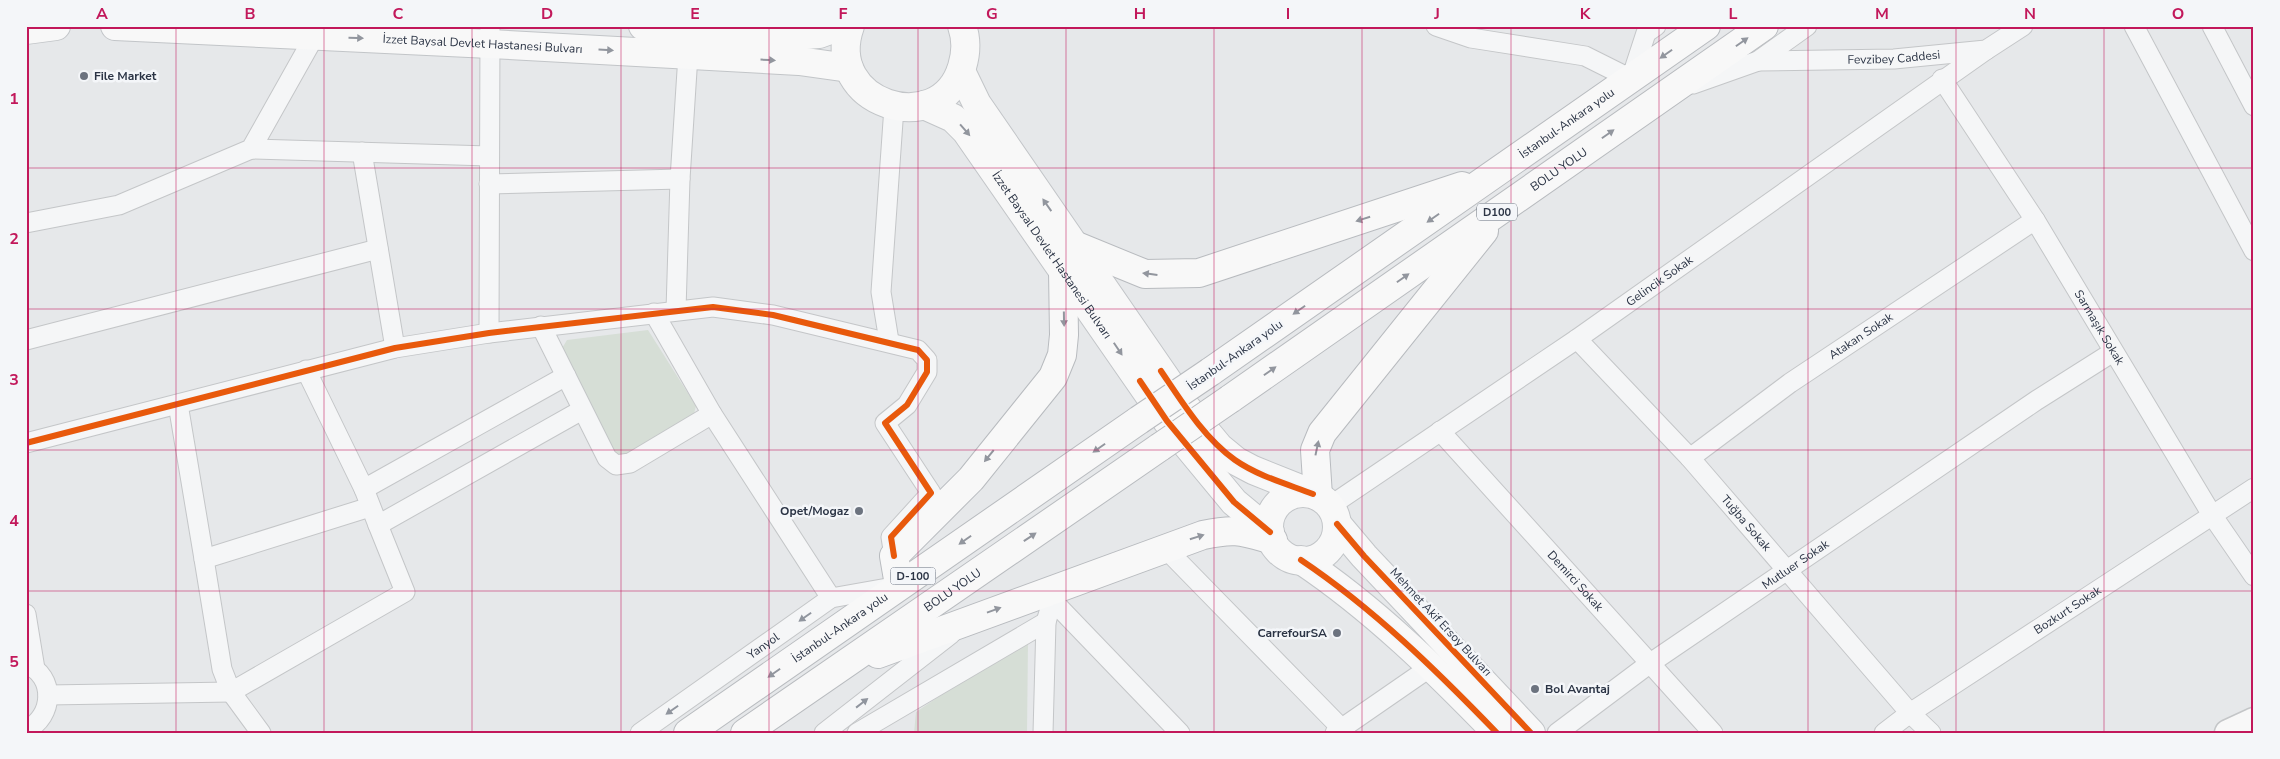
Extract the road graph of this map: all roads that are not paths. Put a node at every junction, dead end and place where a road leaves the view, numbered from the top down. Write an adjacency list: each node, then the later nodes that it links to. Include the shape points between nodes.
1 (56, 26): 15 (main road)
2 (116, 26): 17 (main road, İzzet Baysal Devlet Hastanesi Bulvarı)
3 (643, 26): 4 (main road, via 805,35)
4 (841, 26)
5 (850, 26): 21 (main road, via 846,45)
6 (962, 26): 22 (main road, via 966,44)
7 (1436, 26): 23 (street, via 1471,38 1586,56)
8 (1656, 26): 23 (street, via 1646,33)
9 (1706, 26): 23 (main road, İstanbul-Ankara yolu / D100, one-way to 23)
10 (1764, 26): 25 (main road, BOLU YOLU / D100, one-way to 10)
11 (1807, 26): 20 (street)
12 (2023, 26): 18 (street, Fevzibey Caddesi)
13 (2134, 26): 40 (street)
14 (2212, 26): 27 (street)
15 (26, 30)
16 (490, 35): 17 (main road, İzzet Baysal Devlet Hastanesi Bulvarı, one-way to 16); 19 (main road, İzzet Baysal Devlet Hastanesi Bulvarı, one-way to 19); 31 (street)
17 (314, 37): 29 (street)
18 (1986, 50): 20 (street, Fevzibey Caddesi, via 1894,59); 24 (street, Gelincik Sokak)
19 (688, 55): 21 (main road, İzzet Baysal Devlet Hastanesi Bulvarı, one-way to 21, via 799,61); 33 (street)
20 (1758, 61): 25 (street)
21 (849, 68): 28 (main road, via 871,97)
22 (961, 71): 26 (main road, via 946,92); 38 (main road, İzzet Baysal Devlet Hastanesi Bulvarı, one-way to 22, via 977,104)
23 (1631, 79): 32 (main road, İstanbul-Ankara yolu / D100)
24 (1942, 79): 36 (street, Sarmaşık Sokak); 46 (street, Gelincik Sokak)
25 (1666, 94): 35 (main road, BOLU YOLU / D100, one-way to 25)
26 (924, 105): 28 (main road); 41 (main road, İzzet Baysal Devlet Hastanesi Bulvarı, one-way to 41, via 962,125)
27 (2254, 106)
28 (894, 107): 48 (street, via 881,292)
29 (251, 149): 30 (street); 37 (street, via 119,205)
30 (362, 152): 31 (street); 39 (street)
31 (489, 156): 34 (street)
32 (1492, 176): 38 (main road, one-way to 38, via 1199,273 1145,274); 56 (main road, İstanbul-Ankara yolu / D100, one-way to 56, bridge)
33 (680, 179): 34 (street); 42 (street)
34 (489, 184): 45 (street)
35 (1504, 207): 59 (main road, BOLU YOLU / D100, one-way to 35, bridge); 63 (main road, one-way to 35, via 1315,450 1322,433)
36 (2035, 220): 50 (street, Sarmaşık Sokak); 60 (street, Atakan Sokak, via 1790,383)
37 (26, 223)
38 (1074, 245): 63 (main road, İzzet Baysal Devlet Hastanesi Bulvarı, via 1185,406 1219,448 1253,470)
39 (378, 249): 47 (street); 49 (street)
40 (2254, 251)
41 (1064, 270): 67 (main road, İzzet Baysal Devlet Hastanesi Bulvarı, one-way to 67, via 1167,421 1234,502); 69 (main road, one-way to 69, via 1062,355 1053,377 971,479)
42 (676, 310): 43 (street); 48 (street, via 714,307 772,314)
43 (654, 313): 44 (street); 55 (street)
44 (541, 326): 45 (street); 52 (street)
45 (489, 332): 49 (street)
46 (1577, 339): 57 (street, Gelincik Sokak); 60 (street, Tuğba Sokak)
47 (26, 340)
48 (889, 341): 69 (street, via 918,350 926,360 927,372 919,387 907,405 885,423 931,493 890,537)
49 (395, 348): 51 (street)
50 (2113, 352): 65 (street, Sarmaşık Sokak); 73 (street, Mutluer Sokak, via 2037,400)
51 (306, 370): 53 (street); 62 (street)
52 (566, 376): 54 (street); 62 (street)
53 (178, 404): 58 (street); 71 (street)
54 (582, 410): 55 (street, via 606,458 616,465 630,463); 66 (street)
55 (712, 414): 78 (street)
56 (1139, 420): 75 (main road, İstanbul-Ankara yolu / D-100, one-way to 75)
57 (1440, 431): 63 (street, Gelincik Sokak); 82 (street, Demirci Sokak)
58 (26, 443)
59 (1160, 448): 85 (main road, BOLU YOLU / D-100, one-way to 59)
60 (1690, 458): 73 (street, Tuğba Sokak)
61 (2254, 488): 65 (street, Bozkurt Sokak)
62 (364, 489): 64 (street)
63 (1324, 505): 67 (main road, via 1296,494 1281,501 1272,515); 70 (main road, Mehmet Akif Ersoy Bulvarı); 72 (main road, via 1335,538 1327,550 1315,558)
64 (370, 507): 66 (street); 71 (street)
65 (2212, 515): 74 (street, Sarmaşık Sokak); 88 (street, Bozkurt Sokak)
66 (378, 526): 86 (street, via 405,592)
67 (1271, 536): 68 (main road, one-way to 67, via 1229,530); 72 (main road, via 1280,552)
68 (1165, 548): 77 (main road); 91 (street)
69 (894, 556): 75 (main road)
70 (1364, 556): 76 (main road, via 1345,571); 101 (main road, Mehmet Akif Ersoy Bulvarı)
71 (204, 559): 86 (street, via 222,669)
72 (1301, 560): 76 (main road)
73 (1786, 572): 82 (street, Mutluer Sokak); 88 (street, Tuğba Sokak)
74 (2254, 576)
75 (899, 586): 78 (street, Yanyol); 94 (main road, İstanbul-Ankara yolu / D-100, one-way to 94)
76 (1340, 587): 83 (main road)
77 (1050, 595): 80 (main road, one-way to 77); 81 (street); 99 (street)
78 (832, 598): 93 (street, Yanyol, one-way to 93)
79 (26, 614): 84 (street)
80 (970, 619): 85 (main road); 96 (street, one-way to 80)
81 (1046, 622): 97 (street); 98 (street)
82 (1648, 664): 102 (street, Mutluer Sokak); 103 (street, Demirci Sokak)
83 (1432, 666): 91 (street); 100 (main road)
84 (31, 667): 87 (street, via 46,683)
85 (834, 671): 95 (main road, BOLU YOLU / D-100)
86 (231, 692): 87 (street); 92 (street)
87 (48, 695): 90 (street, via 47,708)
88 (1910, 713): 104 (street, Bozkurt Sokak); 105 (street, Tuğba Sokak)
89 (2254, 721): 106 (main road)
90 (36, 727)
91 (1341, 731)
92 (261, 733)
93 (640, 733)
94 (688, 733)
95 (745, 733)
96 (824, 733)
97 (857, 733)
98 (1043, 733)
99 (1180, 733)
100 (1497, 733)
101 (1531, 733)
102 (1557, 733)
103 (1713, 733)
104 (1884, 733)
105 (1931, 733)
106 (2228, 733)

